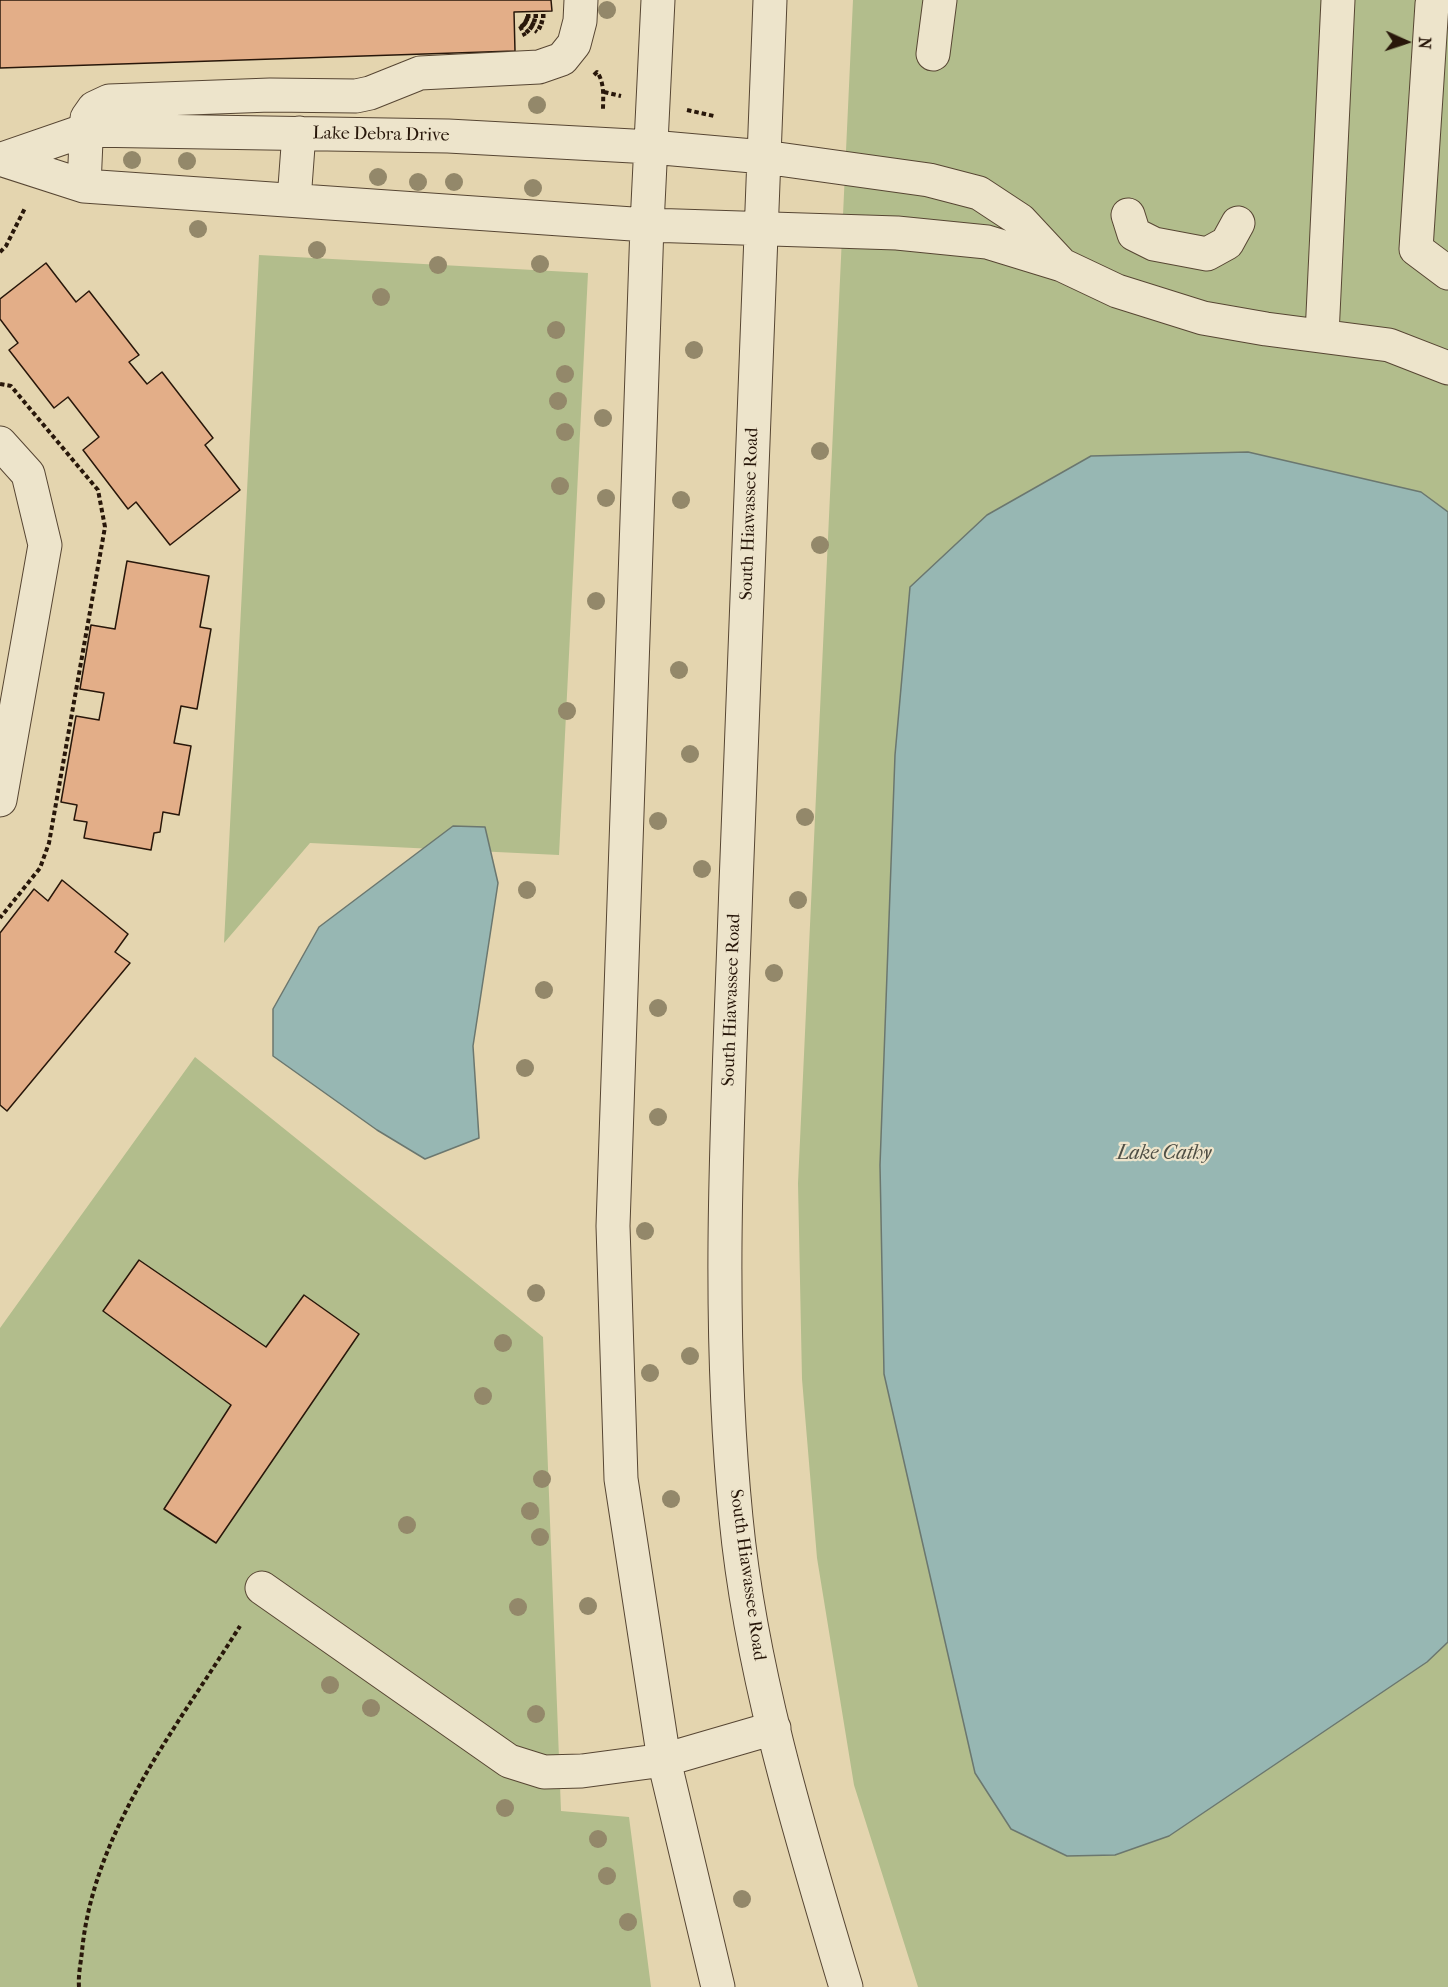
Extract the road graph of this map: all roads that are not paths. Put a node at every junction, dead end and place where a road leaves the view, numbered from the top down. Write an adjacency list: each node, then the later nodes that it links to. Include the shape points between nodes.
1 (581, 0): 8 (street, via 574,44 562,59 539,67 420,73 356,96 270,94 109,101 90,113)
2 (658, 0): 10 (street)
3 (770, 0): 11 (street, South Hiawassee Road)
4 (940, 0): 7 (street)
5 (1338, 0): 21 (street)
6 (1434, 6): 20 (street, via 1416,249)
7 (933, 54)
8 (86, 130): 9 (street, Lake Debra Drive); 12 (street, Lake Debra Drive); 13 (street)
9 (298, 134): 10 (street, Lake Debra Drive, via 448,136); 14 (street)
10 (651, 147): 11 (street, Lake Debra Drive); 17 (street)
11 (765, 157): 18 (street, South Hiawassee Road); 19 (street, Lake Debra Drive, via 929,180 979,193 1020,220)
12 (1, 159): 13 (street, Lake Debra Drive)
13 (84, 186): 14 (street, Lake Debra Drive)
14 (294, 200): 17 (street, Lake Debra Drive)
15 (1128, 215): 16 (street, via 1134,234 1154,244 1207,254 1227,243)
16 (1238, 224)
17 (647, 225): 18 (street, Lake Debra Drive); 27 (street, via 613,1226 621,1479)
18 (760, 228): 19 (street, Lake Debra Drive, via 897,233 987,242); 26 (street, South Hiawassee Road, via 730,1060 725,1320 736,1519 761,1676)
19 (1062, 265): 21 (street, via 1117,291 1203,318)
20 (1448, 273)
21 (1322, 335): 22 (street, via 1389,345)
22 (1448, 368)
23 (0, 444): 24 (street, via 28,474 45,545)
24 (0, 800)
25 (262, 1588): 27 (street, via 509,1761 544,1772)
26 (774, 1728): 27 (street); 29 (street, South Hiawassee Road)
27 (664, 1760): 28 (street)
28 (718, 1987)
29 (846, 1987)

